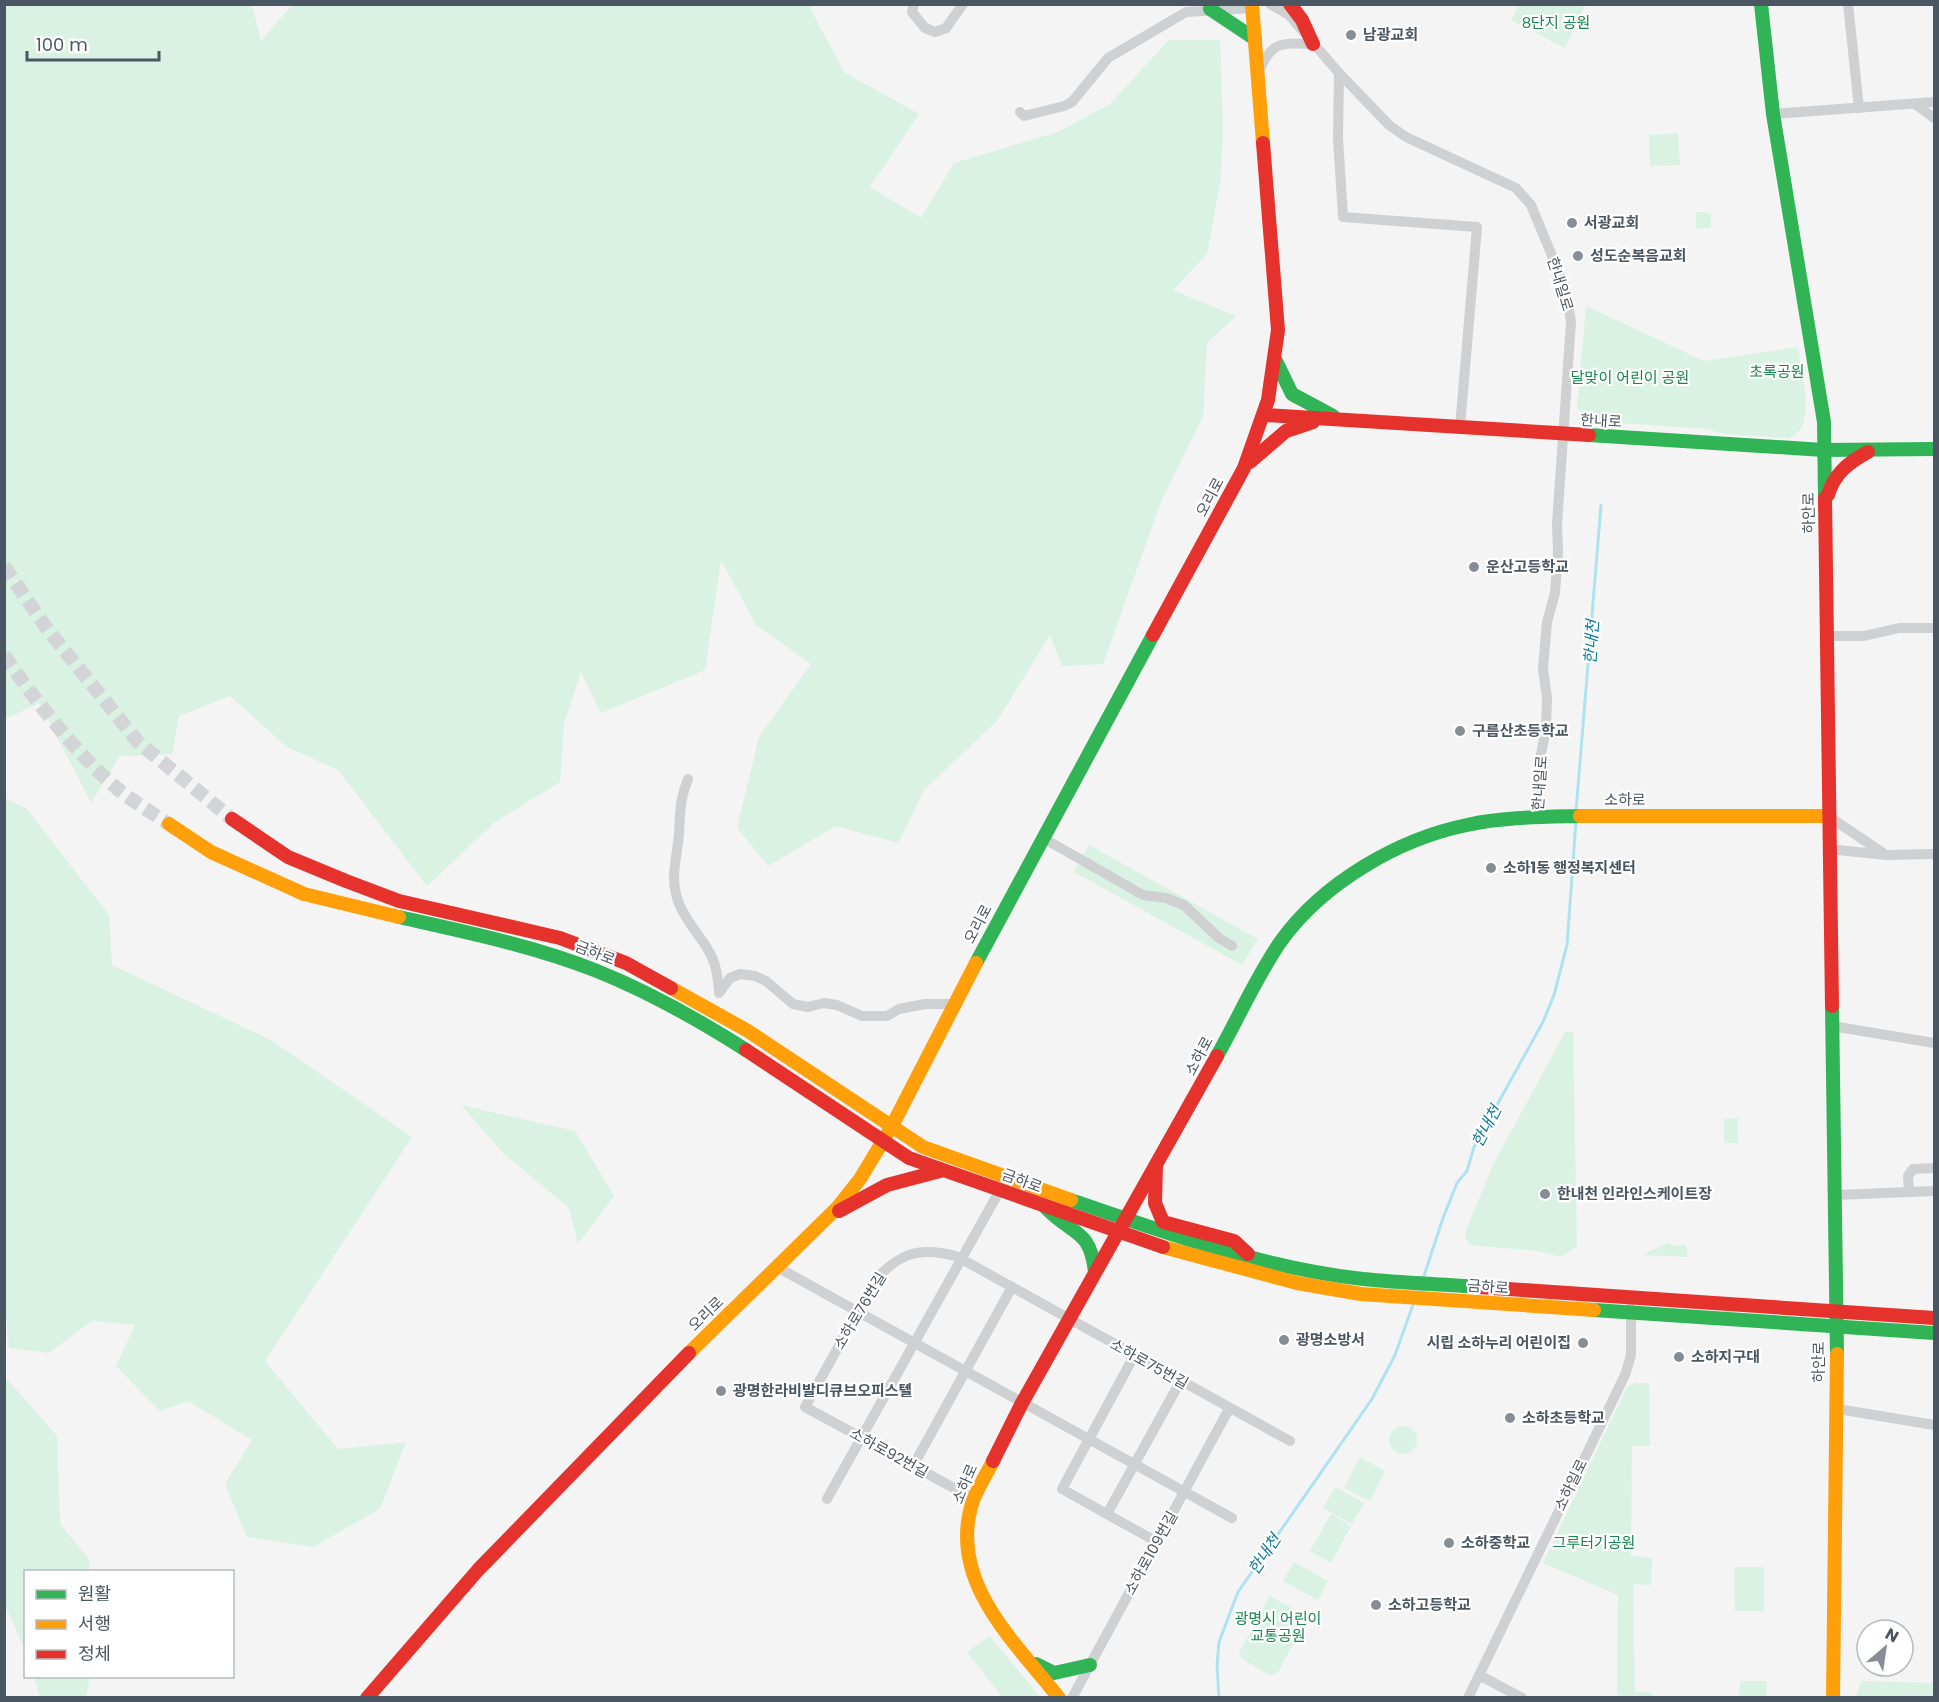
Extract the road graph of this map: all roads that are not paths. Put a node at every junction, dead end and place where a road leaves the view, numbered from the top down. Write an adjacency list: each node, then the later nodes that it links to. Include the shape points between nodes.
1 (914, 4): 2 (street, via 912,12 925,28 935,32 946,28)
2 (963, 4)
3 (1270, 4): 10 (street, 한내일로, via 1289,15)
4 (1290, 4): 10 (main road)
5 (1761, 4): 17 (main road, 하안로)
6 (1848, 4): 15 (street)
7 (1252, 6): 8 (street); 9 (main road, 오리로)
8 (1210, 9): 9 (main road); 16 (street, via 1186,12 1108,58 1072,102 1024,116)
9 (1255, 39): 12 (main road, 오리로)
10 (1313, 44): 11 (street, 한내일로); 12 (street, via 1281,44 1267,54)
11 (1339, 73): 22 (street, via 1343,217 1477,226); 23 (street, 한내일로, via 1406,137 1516,188 1531,205 1569,304)
12 (1258, 74): 19 (main road, 오리로, via 1278,330)
13 (1935, 102): 14 (street)
14 (1914, 103): 15 (street); 18 (street)
15 (1859, 108): 17 (street)
16 (1020, 112)
17 (1773, 114): 25 (main road, 하안로, via 1824,422)
18 (1935, 118)
19 (1276, 361): 20 (main road, 오리로); 21 (main road, via 1292,394)
20 (1266, 415): 21 (main road, 한내로); 27 (main road, 오리로)
21 (1340, 420): 22 (main road, 한내로); 27 (main road, via 1307,423 1286,430)
22 (1460, 427): 23 (main road, 한내로)
23 (1565, 435): 25 (main road, 한내로); 33 (street, 한내일로, via 1555,593 1547,622 1543,669 1546,728 1539,765)
24 (1935, 449): 26 (main road, 한내로)
25 (1824, 450): 26 (main road, 한내로); 28 (main road, 하안로)
26 (1870, 451): 28 (main road, via 1836,476)
27 (1244, 468): 36 (main road, 오리로)
28 (1825, 506): 30 (main road, 하안로)
29 (1935, 627): 30 (street, via 1899,628 1863,636)
30 (1826, 636): 32 (main road, 하안로)
31 (688, 779): 41 (street, via 680,798 672,879 680,905 715,960)
32 (1828, 816): 33 (main road, 소하로); 37 (main road, 하안로); 39 (street)
33 (1537, 818): 48 (main road, 소하로, via 1461,826 1421,838 1384,856 1311,908 1281,942)
34 (232, 819): 43 (main road, 금하로, via 288,857 346,881 399,901 519,927 599,952)
35 (169, 824): 47 (main road, 금하로, via 211,852 304,894 510,943 630,985 712,1029)
36 (1042, 838): 40 (street, via 1143,896 1184,905); 42 (main road, 오리로)
37 (1828, 849): 39 (street); 44 (main road, 하안로)
38 (1935, 854): 39 (street)
39 (1886, 855)
40 (1232, 946)
41 (719, 993): 42 (street, via 730,978 740,974 766,981 794,1004 808,1007 824,1003 862,1016 887,1016 898,1009 925,1004); 43 (street)
42 (954, 1004): 46 (main road, 오리로)
43 (717, 1013): 46 (main road, 금하로)
44 (1832, 1026): 45 (street); 54 (main road, 하안로)
45 (1935, 1043)
46 (892, 1126): 47 (main road, 오리로); 57 (main road, 금하로, via 923,1147)
47 (884, 1140): 50 (main road, 금하로, via 909,1158); 56 (main road, 오리로, via 860,1179)
48 (1156, 1166): 57 (main road, 소하로); 59 (main road, via 1153,1203 1163,1222 1234,1241)
49 (1935, 1168): 53 (street, via 1913,1169 1908,1176)
50 (944, 1170): 51 (main road, 금하로); 56 (main road, via 887,1183)
51 (1000, 1191): 55 (main road, 금하로); 60 (street)
52 (1935, 1191): 53 (street)
53 (1909, 1192): 54 (street)
54 (1836, 1195): 65 (main road, 하안로)
55 (1045, 1207): 58 (main road, 금하로); 62 (main road, via 1057,1221 1084,1235 1091,1244)
56 (829, 1216): 61 (main road, 오리로)
57 (1125, 1220): 58 (main road, 소하로); 59 (main road, 금하로)
58 (1118, 1232): 62 (main road, 소하로); 67 (main road, 금하로, via 1297,1283 1394,1297)
59 (1252, 1257): 64 (main road, 금하로, via 1305,1270 1401,1284)
60 (961, 1259): 63 (street, 소하로76번길); 66 (street, 소하로76번길, via 938,1252 903,1256 876,1279); 72 (street)
61 (777, 1267): 66 (street); 95 (main road, 오리로, via 531,1514 441,1610)
62 (1095, 1272): 69 (main road, 소하로)
63 (1012, 1287): 69 (street, 소하로76번길); 74 (street)
64 (1630, 1298): 65 (main road, 금하로); 67 (street, 소하일로)
65 (1837, 1310): 68 (main road, 금하로); 70 (main road, 하안로)
66 (857, 1313): 72 (street); 77 (street, 소하로76번길)
67 (1631, 1313): 70 (main road, 금하로); 94 (street, 소하일로, via 1631,1355 1625,1375)
68 (1935, 1318)
69 (1069, 1319): 73 (street, 소하로75번길); 76 (main road, 소하로)
70 (1836, 1327): 71 (main road, 금하로); 79 (main road, 하안로)
71 (1935, 1333)
72 (914, 1344): 74 (street); 81 (street)
73 (1134, 1356): 75 (street, 소하로75번길); 82 (street)
74 (965, 1372): 76 (street); 85 (street)
75 (1180, 1382): 78 (street, 소하로75번길); 84 (street)
76 (1022, 1403): 82 (street); 88 (main road, 소하로)
77 (805, 1407): 81 (street, 소하로92번길)
78 (1229, 1409): 83 (street, 소하로75번길); 86 (street, 소하로109번길)
79 (1838, 1409): 80 (street); 100 (main road, 하안로)
80 (1935, 1425)
81 (861, 1437): 85 (street, 소하로92번길); 87 (street)
82 (1088, 1440): 84 (street); 89 (street, via 1062,1489)
83 (1290, 1441)
84 (1134, 1465): 86 (street); 89 (street)
85 (913, 1466): 88 (street, 소하로92번길)
86 (1184, 1492): 90 (street); 91 (street, 소하로109번길)
87 (827, 1499)
88 (974, 1499): 92 (main road, 소하로, via 967,1531 971,1574 989,1609)
89 (1107, 1514): 91 (street)
90 (1232, 1518)
91 (1157, 1542): 93 (street, 소하로109번길)
92 (1031, 1661): 93 (main road, via 1054,1673); 96 (main road, 소하로)
93 (1090, 1665): 97 (street, 소하로109번길)
94 (1479, 1675): 98 (street, 소하일로); 99 (street)
95 (367, 1698)
96 (1059, 1698)
97 (1072, 1698)
98 (1468, 1698)
99 (1522, 1698)
100 (1833, 1698)

